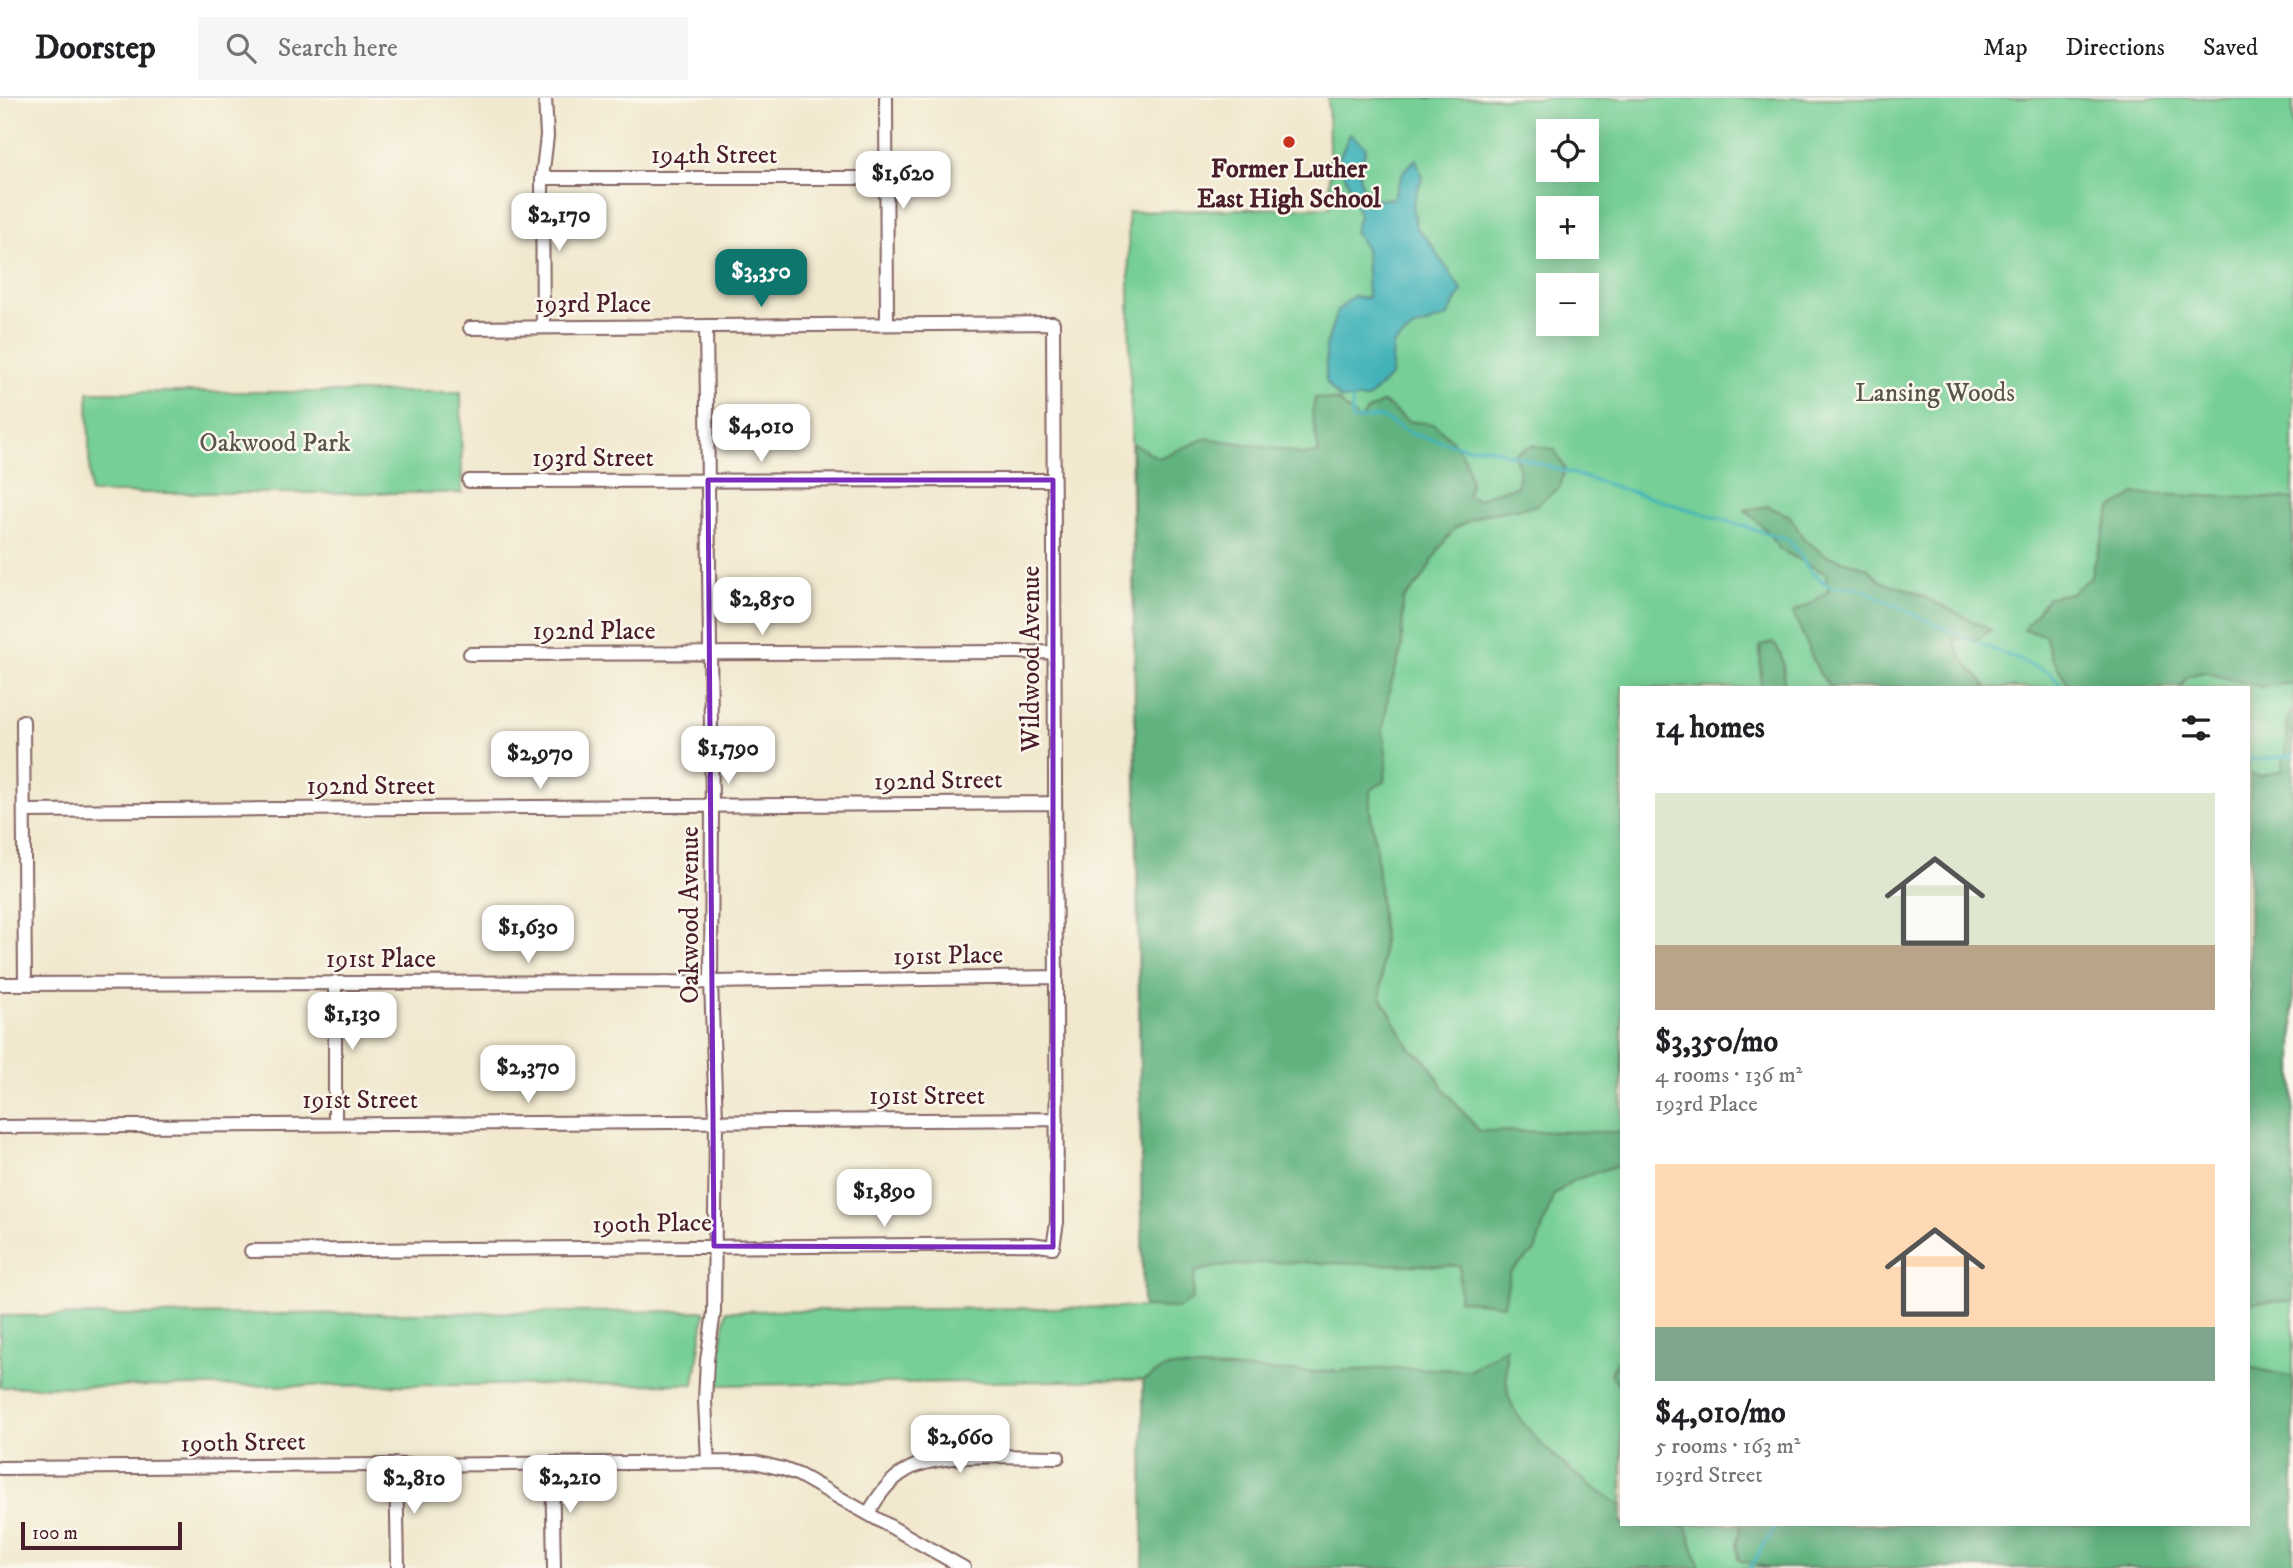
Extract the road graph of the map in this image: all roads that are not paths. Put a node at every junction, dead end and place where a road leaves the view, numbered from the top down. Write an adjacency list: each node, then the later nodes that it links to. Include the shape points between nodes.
1 (545, 98): 3 (street)
2 (886, 98): 4 (street)
3 (542, 178): 4 (street, 194th Street); 8 (street)
4 (887, 178): 6 (street)
5 (1054, 323): 6 (street, 193rd Place); 11 (street, Wildwood Avenue)
6 (887, 324): 7 (street, 193rd Place)
7 (706, 326): 8 (street, 193rd Place); 10 (street, Oakwood Avenue)
8 (543, 327): 9 (street, 193rd Place)
9 (470, 328)
10 (708, 480): 11 (street, 193rd Street); 12 (street, 193rd Street); 15 (street, Oakwood Avenue)
11 (1053, 480): 13 (street, Wildwood Avenue)
12 (469, 481)
13 (1054, 652): 15 (street, 192nd Place); 17 (street, Wildwood Avenue)
14 (470, 654): 15 (street, 192nd Place)
15 (711, 654): 18 (street, Oakwood Avenue)
16 (23, 721): 19 (street)
17 (1055, 803): 18 (street, 192nd Street); 20 (street, Wildwood Avenue)
18 (712, 807): 19 (street, 192nd Street); 22 (street, Oakwood Avenue)
19 (24, 811): 24 (street)
20 (1056, 977): 22 (street, 191st Place); 25 (street, Wildwood Avenue)
21 (335, 982): 22 (street, 191st Place); 24 (street, 191st Place); 27 (street)
22 (711, 982): 26 (street, Oakwood Avenue)
23 (0, 984): 24 (street, 191st Place)
24 (25, 984)
25 (1056, 1119): 26 (street, 191st Street); 30 (street, Wildwood Avenue)
26 (716, 1120): 27 (street, 191st Street); 29 (street, Oakwood Avenue)
27 (335, 1123): 28 (street, 191st Street)
28 (0, 1127)
29 (714, 1246): 30 (street, 190th Place); 31 (street, 190th Place); 33 (street, Oakwood Avenue, via 714,1312 705,1401)
30 (1053, 1247)
31 (251, 1251)
32 (1058, 1457): 37 (street, via 922,1463 891,1482)
33 (708, 1461): 34 (street, 190th Street); 37 (street, 190th Street, via 755,1462 783,1469)
34 (552, 1463): 35 (street, 190th Street); 39 (street)
35 (396, 1464): 36 (street, 190th Street); 38 (street)
36 (0, 1468)
37 (868, 1514): 40 (street, 190th Street)
38 (398, 1568)
39 (554, 1568)
40 (964, 1568)

